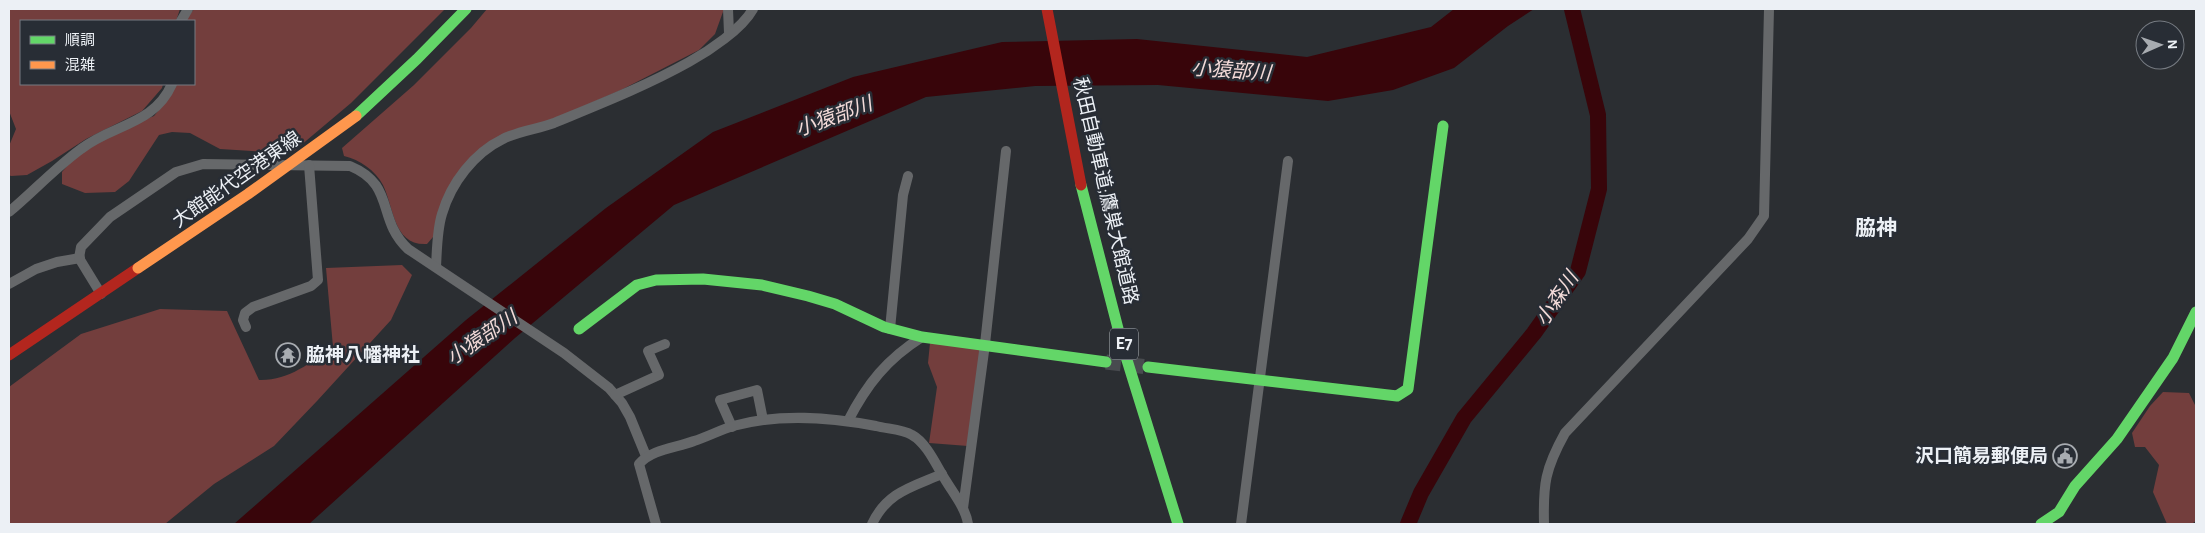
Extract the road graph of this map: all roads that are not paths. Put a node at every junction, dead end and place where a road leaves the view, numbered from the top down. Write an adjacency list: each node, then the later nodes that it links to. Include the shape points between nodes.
1 (188, 9): 8 (street)
2 (466, 9): 21 (main road, 大館能代空港東線, bridge, via 356,116 211,222)
3 (728, 9): 9 (street)
4 (752, 9): 9 (street)
5 (1038, 9): 14 (main road, 秋田自動車道;鷹巣大館道路 / E7)
6 (1047, 9): 14 (main road, 秋田自動車道;鷹巣大館道路 / E7)
7 (1769, 9): 46 (street, via 1764,216 1748,240 1565,434 1544,481)
8 (182, 20)
9 (730, 33): 19 (street, via 706,53 650,83 543,127 504,138 484,151 467,168 442,213)
10 (171, 85): 17 (street, via 160,105 81,148)
11 (1444, 126): 32 (main road, via 1408,389 1397,396)
12 (1006, 151): 28 (street)
13 (1288, 161): 32 (street)
14 (1072, 163): 34 (main road, 秋田自動車道;鷹巣大館道路 / E7, via 1091,262); 44 (main road, 秋田自動車道;鷹巣大館道路 / E7)
15 (309, 165): 18 (street, via 203,164 176,172 110,217 81,246); 19 (street, via 350,166 373,180 398,240); 23 (street, via 318,280 311,286 245,312 243,320)
16 (908, 176): 25 (street, via 903,195)
17 (9, 212)
18 (80, 258): 20 (street, via 36,269); 21 (street)
19 (436, 267): 33 (street, via 564,353)
20 (9, 284)
21 (101, 294): 29 (main road, 大館能代空港東線)
22 (2196, 312): 47 (main road, via 2173,358 2117,440 2075,486 2059,512)
23 (246, 327)
24 (578, 329): 25 (main road, via 637,285 656,280 703,279 762,285 808,296 835,304)
25 (890, 329): 26 (main road)
26 (922, 337): 28 (main road); 36 (street, via 902,350 878,374 863,392)
27 (665, 344): 33 (street, via 648,352 659,375)
28 (985, 344): 30 (main road); 40 (street)
29 (9, 355)
30 (1106, 362)
31 (1148, 367): 32 (main road)
32 (1260, 380): 45 (street)
33 (615, 394): 38 (street, via 630,417)
34 (1131, 414)
35 (763, 420): 36 (street, via 825,418); 37 (street); 37 (street, via 758,390 720,400)
36 (848, 421): 39 (street, via 913,435)
37 (732, 427): 38 (street)
38 (646, 456): 41 (street, via 639,464)
39 (942, 474): 40 (street); 42 (street, via 887,500)
40 (963, 508): 43 (street)
41 (656, 524)
42 (872, 524)
43 (968, 524)
44 (1178, 524)
45 (1241, 524)
46 (1544, 524)
47 (2041, 524)

